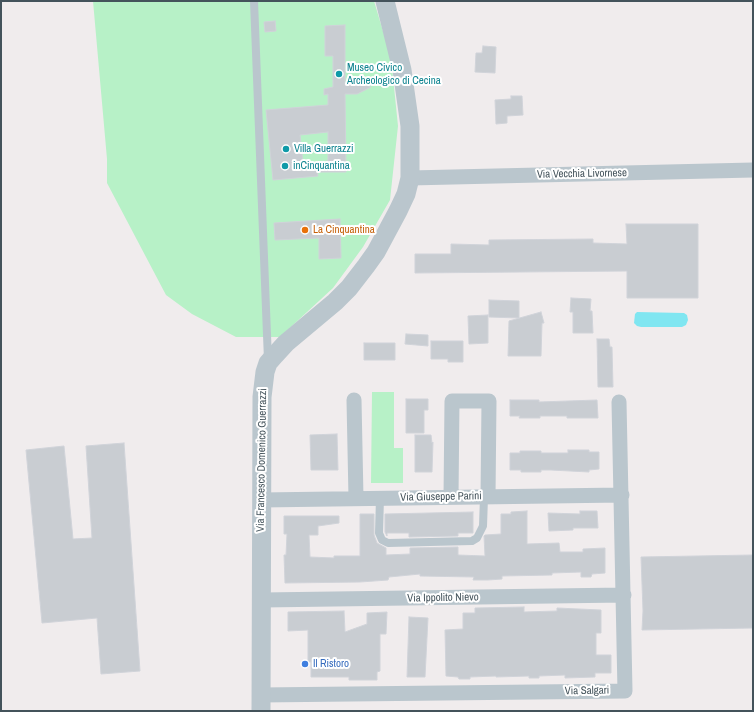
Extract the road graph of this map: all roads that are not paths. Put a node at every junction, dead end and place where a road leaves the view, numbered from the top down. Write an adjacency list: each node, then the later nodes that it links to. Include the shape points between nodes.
1 (254, 1): 5 (lane)
2 (386, 1): 4 (street, Via Francesco Domenico Guerrazzi, via 402,70 410,126)
3 (753, 170): 4 (street, Via Vecchia Livornese)
4 (410, 178): 5 (street, Via Francesco Domenico Guerrazzi, via 398,211 362,272 349,288 286,343)
5 (268, 363): 13 (street, Via Francesco Domenico Guerrazzi, via 263,381)
6 (354, 400): 11 (street)
7 (619, 402): 8 (street, Via Salgari)
8 (622, 495): 10 (street, Via Giuseppe Parini); 14 (street, Via Salgari)
9 (451, 497): 10 (street, Via Giuseppe Parini); 10 (street, via 452,401 489,401); 12 (street, Via Giuseppe Parini)
10 (486, 497): 12 (lane, via 483,526 477,538 472,541 388,543 382,540 380,533)
11 (356, 498): 12 (street, Via Giuseppe Parini); 13 (street, Via Giuseppe Parini)
12 (380, 498)
13 (261, 500): 15 (street, Via Francesco Domenico Guerrazzi)
14 (624, 595): 15 (street, Via Ippolito Nievo); 16 (street, Via Salgari, via 625,691)
15 (262, 600): 16 (street, Via Francesco Domenico Guerrazzi)
16 (261, 703)

